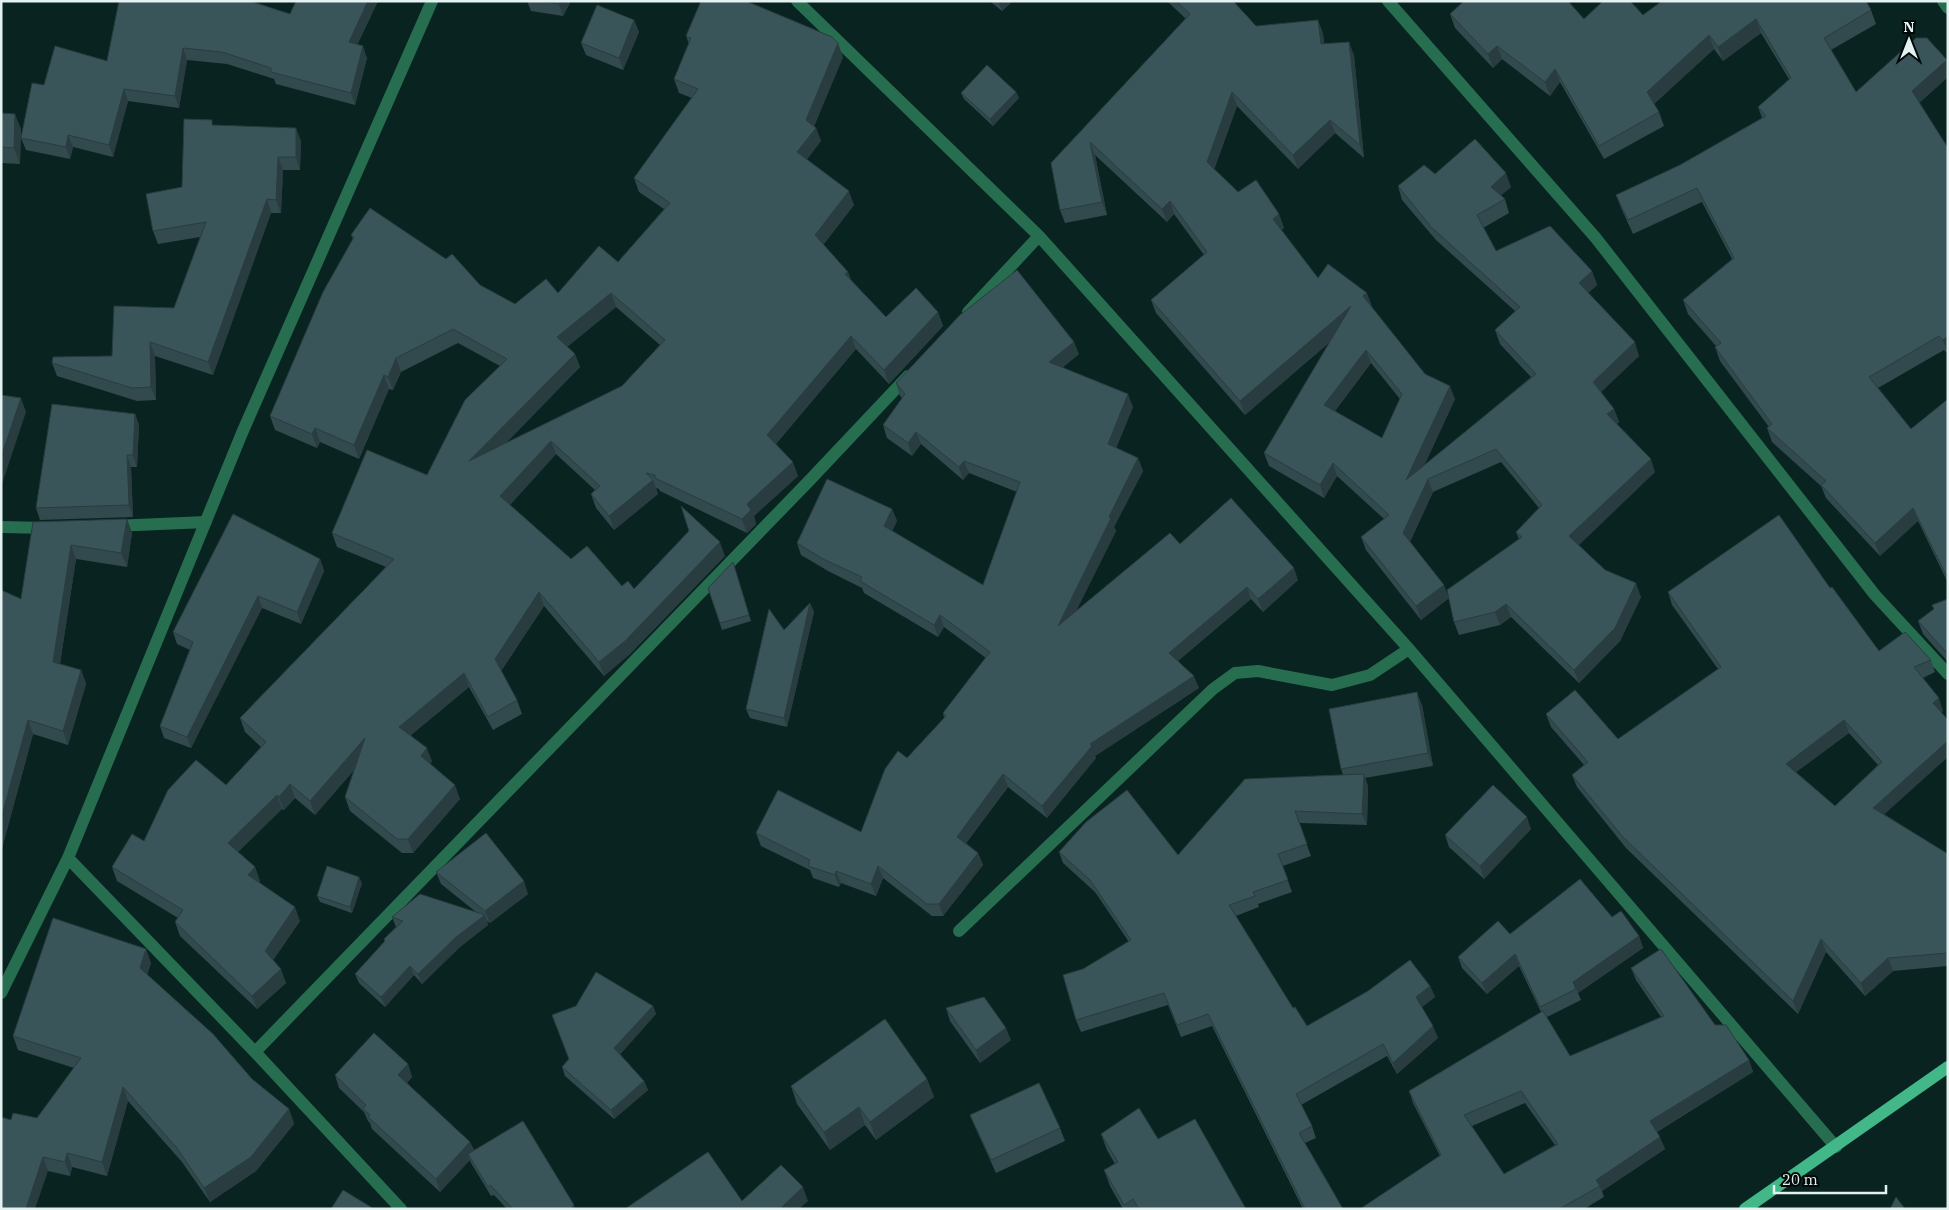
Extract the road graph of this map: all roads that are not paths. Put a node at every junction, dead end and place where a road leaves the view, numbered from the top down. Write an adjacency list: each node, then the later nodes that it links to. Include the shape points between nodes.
1 (432, 1): 9 (street)
2 (797, 1): 6 (street)
3 (1388, 1): 14 (street, via 1595,237 1875,595)
4 (1943, 1): 5 (street)
5 (1948, 8)
6 (1039, 236): 7 (street); 13 (street)
7 (957, 323)
8 (916, 366): 18 (street, via 815,475)
9 (206, 522): 10 (street); 15 (street)
10 (98, 526)
11 (1, 527): 12 (street)
12 (58, 528)
13 (1409, 649): 16 (street, via 1370,675 1332,686 1258,671 1235,673 1213,689); 20 (street)
14 (1948, 674)
15 (68, 858): 17 (street); 18 (street)
16 (959, 931)
17 (1, 993)
18 (255, 1052): 21 (street)
19 (1948, 1067): 20 (main road)
20 (1836, 1146): 22 (main road)
21 (400, 1209)
22 (1745, 1209)

